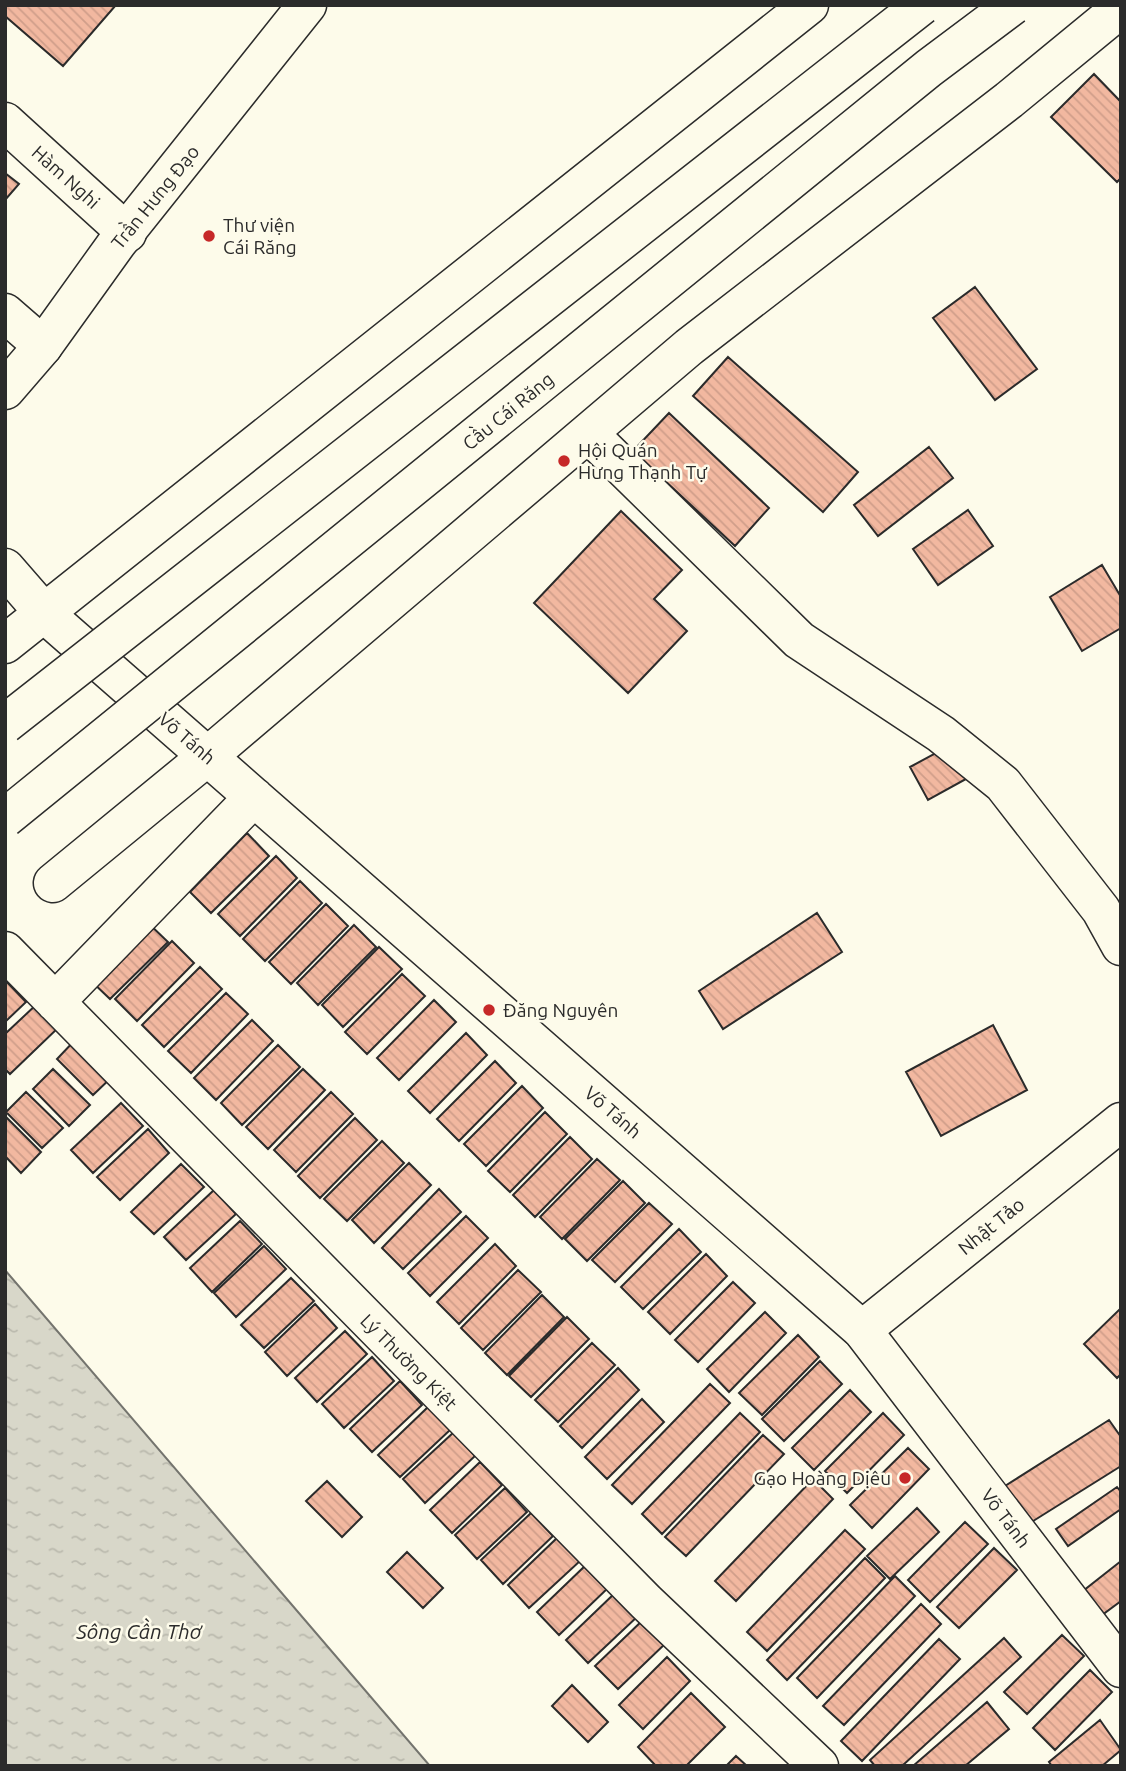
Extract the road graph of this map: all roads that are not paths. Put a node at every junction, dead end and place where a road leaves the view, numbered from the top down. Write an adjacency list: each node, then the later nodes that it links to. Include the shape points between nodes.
1 (307, 5): 7 (main road, Trần Hưng Đạo)
2 (809, 5): 13 (main road)
3 (922, 5): 15 (main road, bridge)
4 (1013, 5): 18 (main road, Cầu Cái Răng, bridge)
5 (1118, 14): 11 (main road, via 689,347)
6 (5, 122): 7 (main road, Hàm Nghi)
7 (128, 233): 9 (main road, Trần Hưng Đạo)
8 (5, 313): 9 (main road)
9 (43, 346): 10 (main road, Trần Hưng Đạo)
10 (5, 390)
11 (588, 433): 16 (main road); 20 (main road, via 799,640 941,734 1003,784 1101,910)
12 (5, 568): 13 (main road, Võ Tánh)
13 (45, 614): 14 (main road); 16 (main road, Võ Tánh)
14 (5, 644)
15 (5, 724)
16 (208, 756): 17 (main road, Võ Tánh); 19 (main road)
17 (254, 797): 22 (main road); 24 (main road, Võ Tánh)
18 (5, 818)
19 (53, 883)
20 (1121, 946)
21 (5, 951): 22 (main road, Lý Thường Kiệt)
22 (55, 1002): 26 (main road, Lý Thường Kiệt, via 646,1602)
23 (1121, 1122): 24 (main road, Nhật Tảo)
24 (862, 1330): 25 (main road, Võ Tánh)
25 (1121, 1668)
26 (819, 1766)

